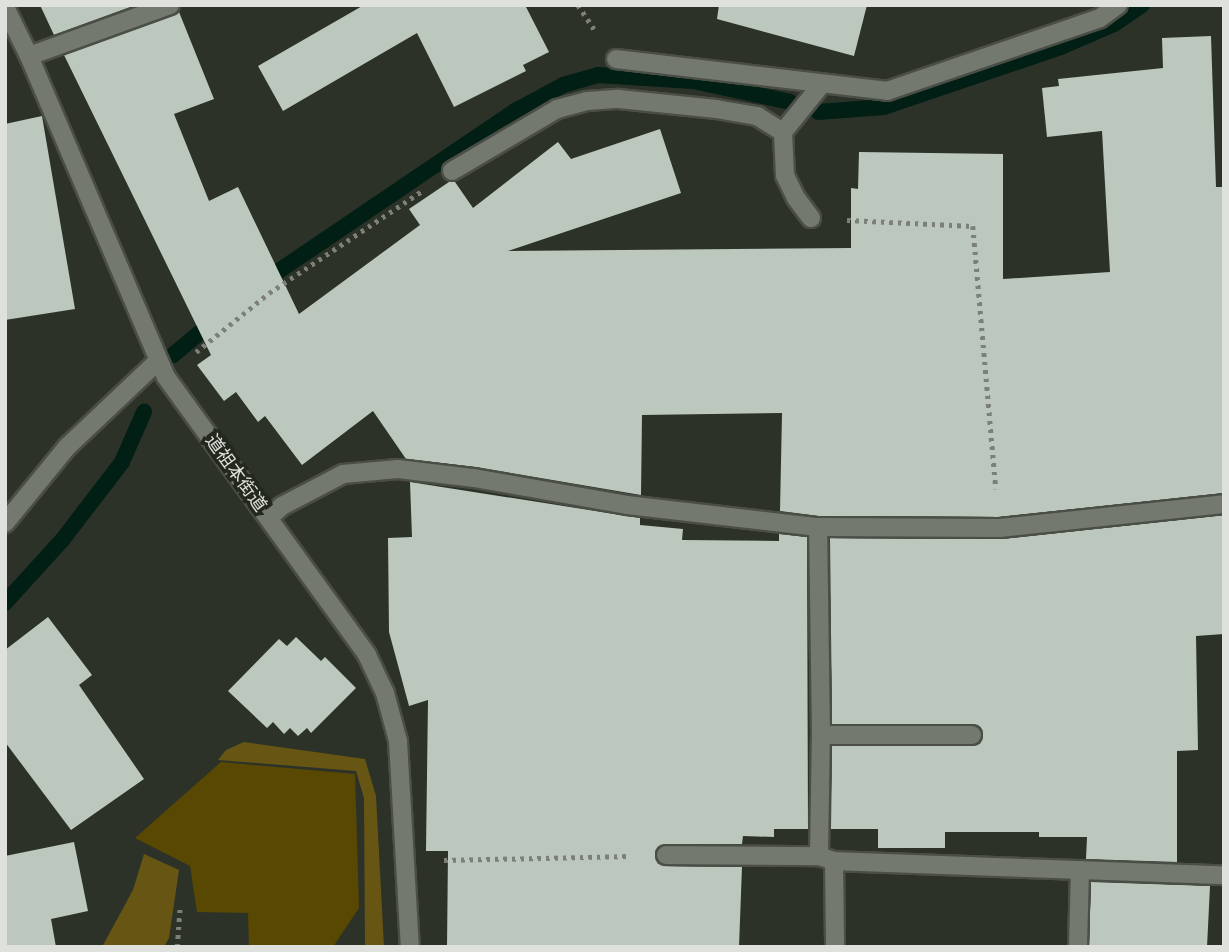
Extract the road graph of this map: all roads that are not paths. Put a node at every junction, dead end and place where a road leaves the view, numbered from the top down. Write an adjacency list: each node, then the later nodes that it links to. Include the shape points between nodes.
1 (170, 5): 4 (street)
2 (1118, 5): 6 (street, via 1100,18 887,91)
3 (5, 6): 4 (street, 道祖本街道)
4 (29, 56): 10 (street, 道祖本街道)
5 (616, 59): 6 (street)
6 (821, 85): 7 (street)
7 (783, 132): 8 (street, via 757,116 716,109 619,99 587,101 557,109); 9 (street, via 785,175)
8 (452, 171)
9 (811, 218)
10 (162, 369): 12 (street, 道祖本街道); 13 (street, via 67,447)
11 (1224, 505): 14 (street, via 1000,528)
12 (269, 518): 14 (street, via 282,506 343,474 398,469 627,505); 21 (street, 道祖本街道, via 367,655 385,693 398,741)
13 (5, 523)
14 (818, 527): 15 (street)
15 (821, 735): 16 (street); 18 (street)
16 (972, 735)
17 (666, 855): 18 (street)
18 (827, 859): 19 (street); 22 (street)
19 (1080, 870): 20 (street); 23 (street)
20 (1224, 875)
21 (410, 947)
22 (835, 947)
23 (1078, 947)

